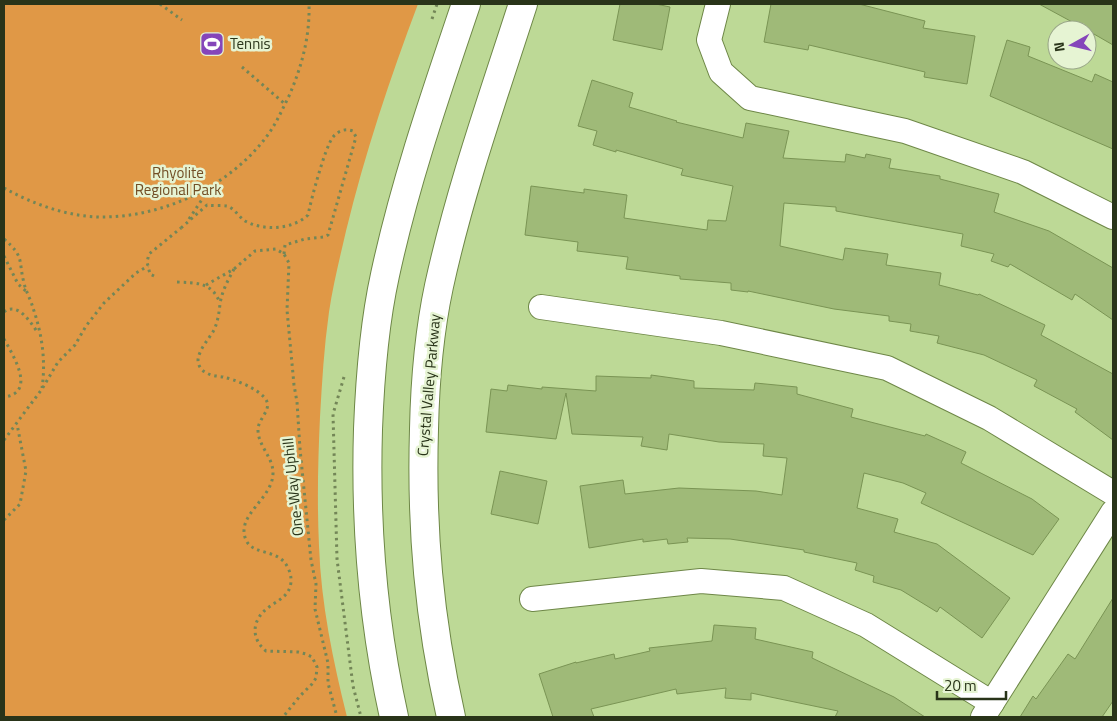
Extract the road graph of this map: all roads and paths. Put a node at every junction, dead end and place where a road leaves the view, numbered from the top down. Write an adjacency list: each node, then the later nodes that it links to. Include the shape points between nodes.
1 (160, 4): 6 (path)
2 (309, 4): 8 (path, via 303,58)
3 (466, 4): 38 (main road, via 416,153 384,276 374,341 369,401 368,529 378,634)
4 (523, 4): 39 (main road, Crystal Valley Parkway, via 467,178 439,288 424,404 422,470 428,583 434,635)
5 (718, 4): 11 (street, via 709,40 721,72 750,98 905,130 1023,172)
6 (182, 20)
7 (242, 67): 8 (path)
8 (285, 104): 10 (path, via 268,135 252,154)
9 (4, 188): 10 (path, via 31,202 57,210 101,217 123,216 162,207)
10 (209, 188): 12 (path)
11 (1113, 217)
12 (181, 228): 14 (path, via 207,206 228,206 246,221 266,228 287,226 302,220 308,215 329,142 338,132 353,130 356,138 328,235 286,244); 16 (path, via 149,254)
13 (4, 239): 21 (path, via 22,264)
14 (284, 254): 17 (path, via 276,249 255,251); 37 (path, One-Way Uphill, via 289,263 287,310 316,584 315,609)
15 (4, 256): 21 (path, via 18,284)
16 (148, 266): 18 (path); 27 (path, via 104,303 75,345 58,362)
17 (234, 269): 20 (path); 22 (path)
18 (154, 276)
19 (177, 282): 20 (path)
20 (206, 285): 22 (path)
21 (27, 292): 25 (path)
22 (220, 304): 36 (path, via 214,329 200,351 198,364 206,373 234,380 265,398 268,409 259,422 258,433 274,474 265,496 246,519 244,532 249,545 282,559 292,580 288,591 259,618 255,636 257,643 266,651 306,654 312,657 317,667 316,678)
23 (541, 307): 31 (street, via 722,333 886,368 989,418)
24 (4, 312): 25 (path, via 7,309 17,310 26,316)
25 (40, 336): 27 (path, via 44,358)
26 (4, 339): 28 (path, via 21,376 18,390)
27 (42, 389): 29 (path)
28 (4, 397)
29 (17, 423): 30 (path); 33 (path, via 26,472 20,504)
30 (4, 440)
31 (1113, 493)
32 (1113, 512): 35 (street)
33 (4, 520)
34 (532, 599): 35 (street, via 701,581 784,588 866,625)
35 (988, 710)
36 (284, 717)
37 (337, 717)
38 (394, 717)
39 (451, 717)

